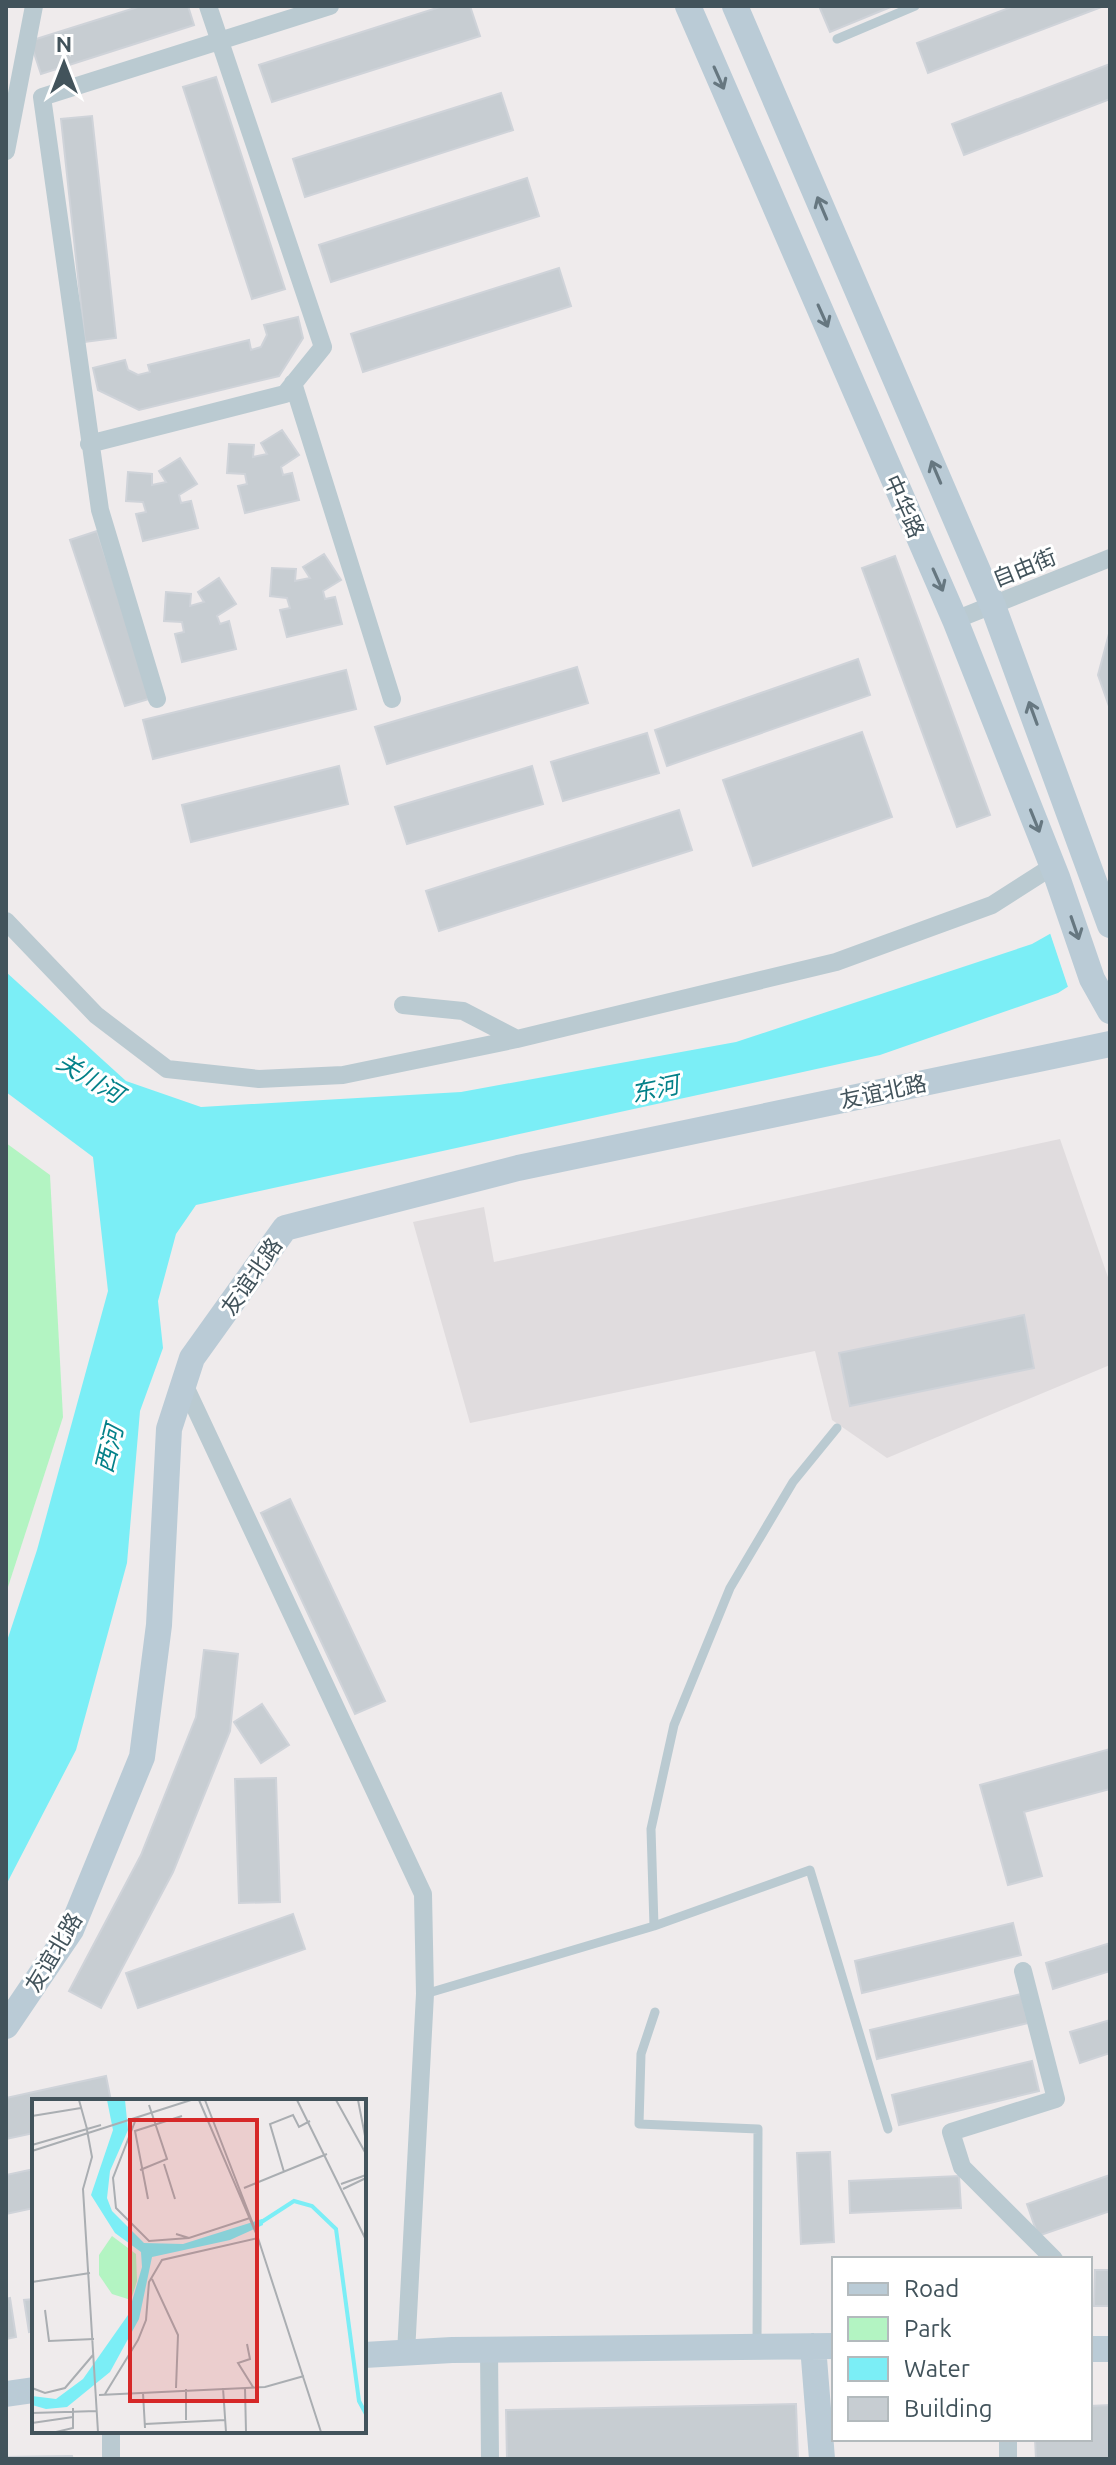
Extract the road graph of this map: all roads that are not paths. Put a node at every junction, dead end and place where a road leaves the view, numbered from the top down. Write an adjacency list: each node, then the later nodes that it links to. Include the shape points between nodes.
1 (34, 6): 9 (street)
2 (208, 6): 8 (street)
3 (330, 6): 8 (street)
4 (688, 6): 14 (street, 中华路, one-way to 14)
5 (735, 6): 13 (street, 中华路, one-way to 5)
6 (915, 6): 7 (lane)
7 (837, 39)
8 (221, 41): 10 (street, via 323,347); 11 (street, via 42,97)
9 (6, 151)
10 (293, 383): 11 (street, via 285,394); 16 (street)
11 (89, 444): 15 (street, via 100,510)
12 (1110, 558): 13 (street, 自由街)
13 (993, 606): 14 (street, 自由街); 19 (street, 中华路, one-way to 13)
14 (955, 620): 17 (street, 中华路, one-way to 17)
15 (157, 699)
16 (392, 699)
17 (1055, 871): 21 (street, 中华路, one-way to 21, via 1092,979); 22 (street, via 992,905 836,962)
18 (6, 921): 22 (street, via 96,1015 167,1069 259,1079 343,1075)
19 (1110, 925)
20 (403, 1005): 22 (street, via 463,1011)
21 (1110, 1011)
22 (517, 1039)
23 (1110, 1044): 24 (street, 友谊北路, via 518,1168 285,1228 192,1358)
24 (184, 1384): 28 (street, via 423,1894); 30 (street, 友谊北路, via 169,1429 159,1625 142,1757 71,1930)
25 (837, 1428): 26 (lane, via 793,1482 730,1588 674,1725 651,1829)
26 (654, 1926): 28 (lane); 31 (lane, via 810,1870)
27 (1023, 1971): 32 (street, via 1056,2099 951,2132 962,2167)
28 (425, 1994): 36 (street)
29 (655, 2012): 33 (lane, via 641,2054 639,2124 758,2129)
30 (6, 2026)
31 (888, 2129)
32 (1052, 2257)
33 (757, 2346): 34 (street); 35 (street)
34 (824, 2346): 43 (street)
35 (489, 2350): 36 (street); 42 (street)
36 (406, 2353): 37 (street)
37 (366, 2355)
38 (32, 2390): 39 (street)
39 (6, 2394)
40 (111, 2433): 41 (street)
41 (111, 2459)
42 (490, 2459)
43 (822, 2459)

